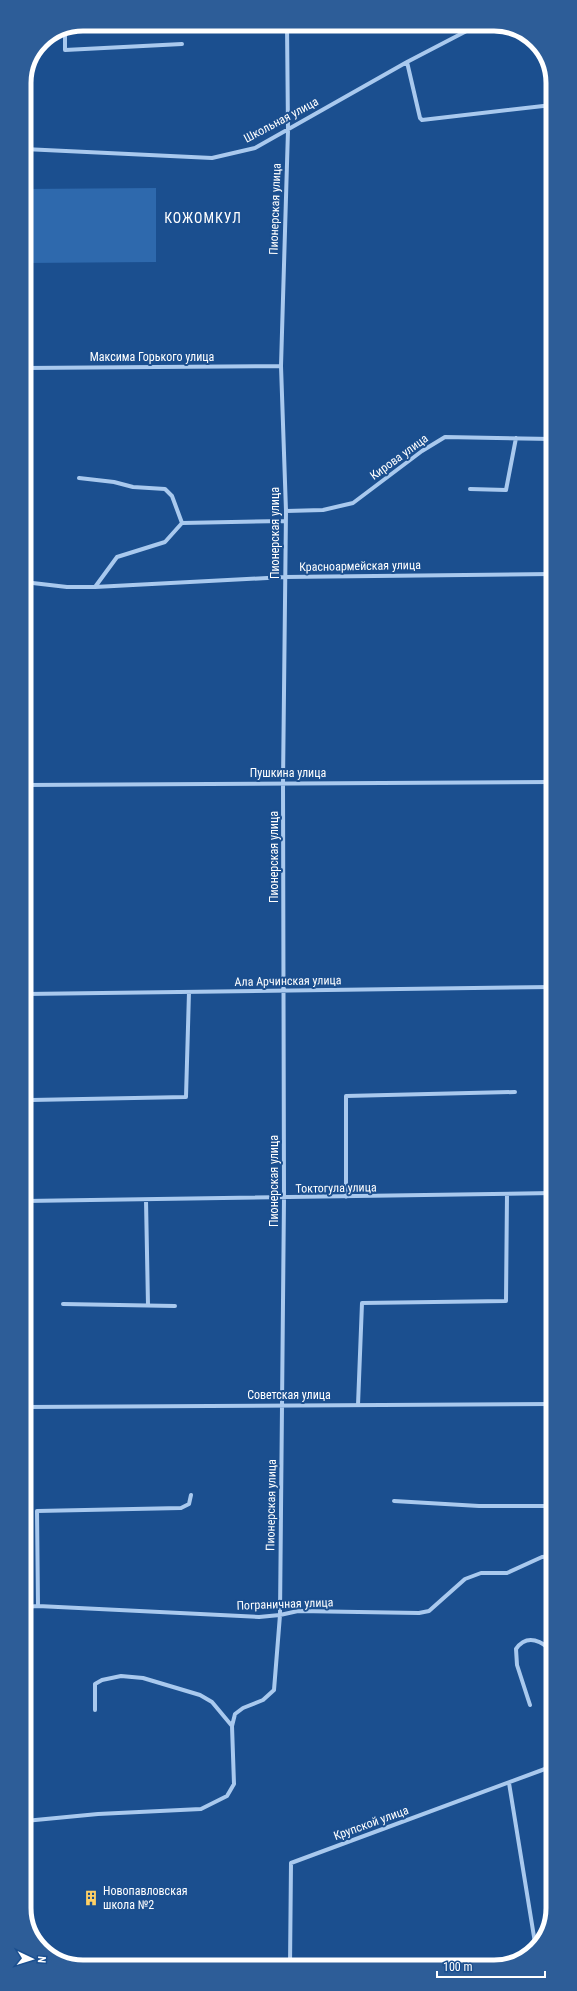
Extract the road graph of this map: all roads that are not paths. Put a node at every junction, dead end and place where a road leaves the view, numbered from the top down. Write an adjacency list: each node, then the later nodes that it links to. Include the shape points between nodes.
1 (287, 31): 7 (street, Пионерская улица)
2 (467, 31): 5 (street, Школьная улица)
3 (65, 34): 4 (street, via 65,50)
4 (182, 44)
5 (408, 62): 6 (street, via 422,120); 7 (street, Школьная улица)
6 (546, 106)
7 (288, 130): 8 (street, Школьная улица, via 255,148 212,158); 9 (street, Пионерская улица)
8 (31, 148)
9 (281, 366): 10 (street, Максима Горького улица); 15 (street, Пионерская улица)
10 (31, 368)
11 (516, 438): 12 (street, Кирова улица); 14 (street, via 506,490); 15 (street, Кирова улица, via 445,436 353,503 323,510)
12 (546, 439)
13 (79, 478): 17 (street, via 133,487 165,489 172,496)
14 (470, 490)
15 (286, 511): 16 (street, Пионерская улица)
16 (285, 521): 17 (street); 19 (street, Пионерская улица)
17 (182, 523): 21 (street, via 165,542 117,558)
18 (546, 574): 19 (street, Красноармейская улица)
19 (285, 577): 21 (street, Красноармейская улица); 23 (street, Пионерская улица)
20 (31, 583): 21 (street, Красноармейская улица)
21 (95, 587)
22 (546, 782): 23 (street, Пушкина улица)
23 (283, 783): 24 (street, Пушкина улица); 26 (street, Пионерская улица)
24 (31, 785)
25 (546, 987): 26 (street, Ала Арчинская улица)
26 (285, 990): 27 (street, Ала Арчинская улица); 34 (street, Пионерская улица)
27 (189, 992): 28 (street, Ала Арчинская улица); 30 (street, via 186,1097)
28 (31, 994)
29 (515, 1092): 33 (street, via 346,1096)
30 (32, 1100)
31 (507, 1194): 32 (street, Токтогула улица); 33 (street, Токтогула улица); 41 (street, via 506,1301 362,1303)
32 (546, 1194)
33 (346, 1197): 34 (street, Токтогула улица)
34 (284, 1198): 35 (street, Токтогула улица); 42 (street, Пионерская улица)
35 (146, 1200): 36 (street, Токтогула улица); 38 (street)
36 (31, 1201)
37 (63, 1304): 38 (street)
38 (148, 1306): 39 (street)
39 (175, 1306)
40 (546, 1404): 41 (street, Советская улица)
41 (358, 1405): 42 (street, Советская улица)
42 (282, 1406): 43 (street, Советская улица); 50 (street, Пионерская улица)
43 (31, 1407)
44 (191, 1495): 48 (street, via 189,1504 181,1508 37,1511)
45 (394, 1501): 46 (street, via 480,1506)
46 (546, 1506)
47 (546, 1557): 50 (street, Пограничная улица, via 507,1573 481,1573 465,1579 429,1611 298,1611)
48 (38, 1606): 49 (street, Пограничная улица); 50 (street, Пограничная улица, via 259,1617)
49 (31, 1607)
50 (280, 1615): 54 (street, Пионерская улица, via 274,1690 263,1700 235,1714)
51 (546, 1645): 52 (street, via 535,1640 527,1640 516,1649 517,1664)
52 (530, 1704)
53 (95, 1710): 54 (street, via 95,1684 121,1676 143,1678 200,1695 212,1702)
54 (232, 1726): 57 (street, via 234,1784 227,1796 201,1809)
55 (546, 1769): 56 (street, Крупской улица)
56 (509, 1783): 58 (street); 59 (street, Крупской улица, via 292,1863)
57 (31, 1820)
58 (535, 1940)
59 (290, 1960)

